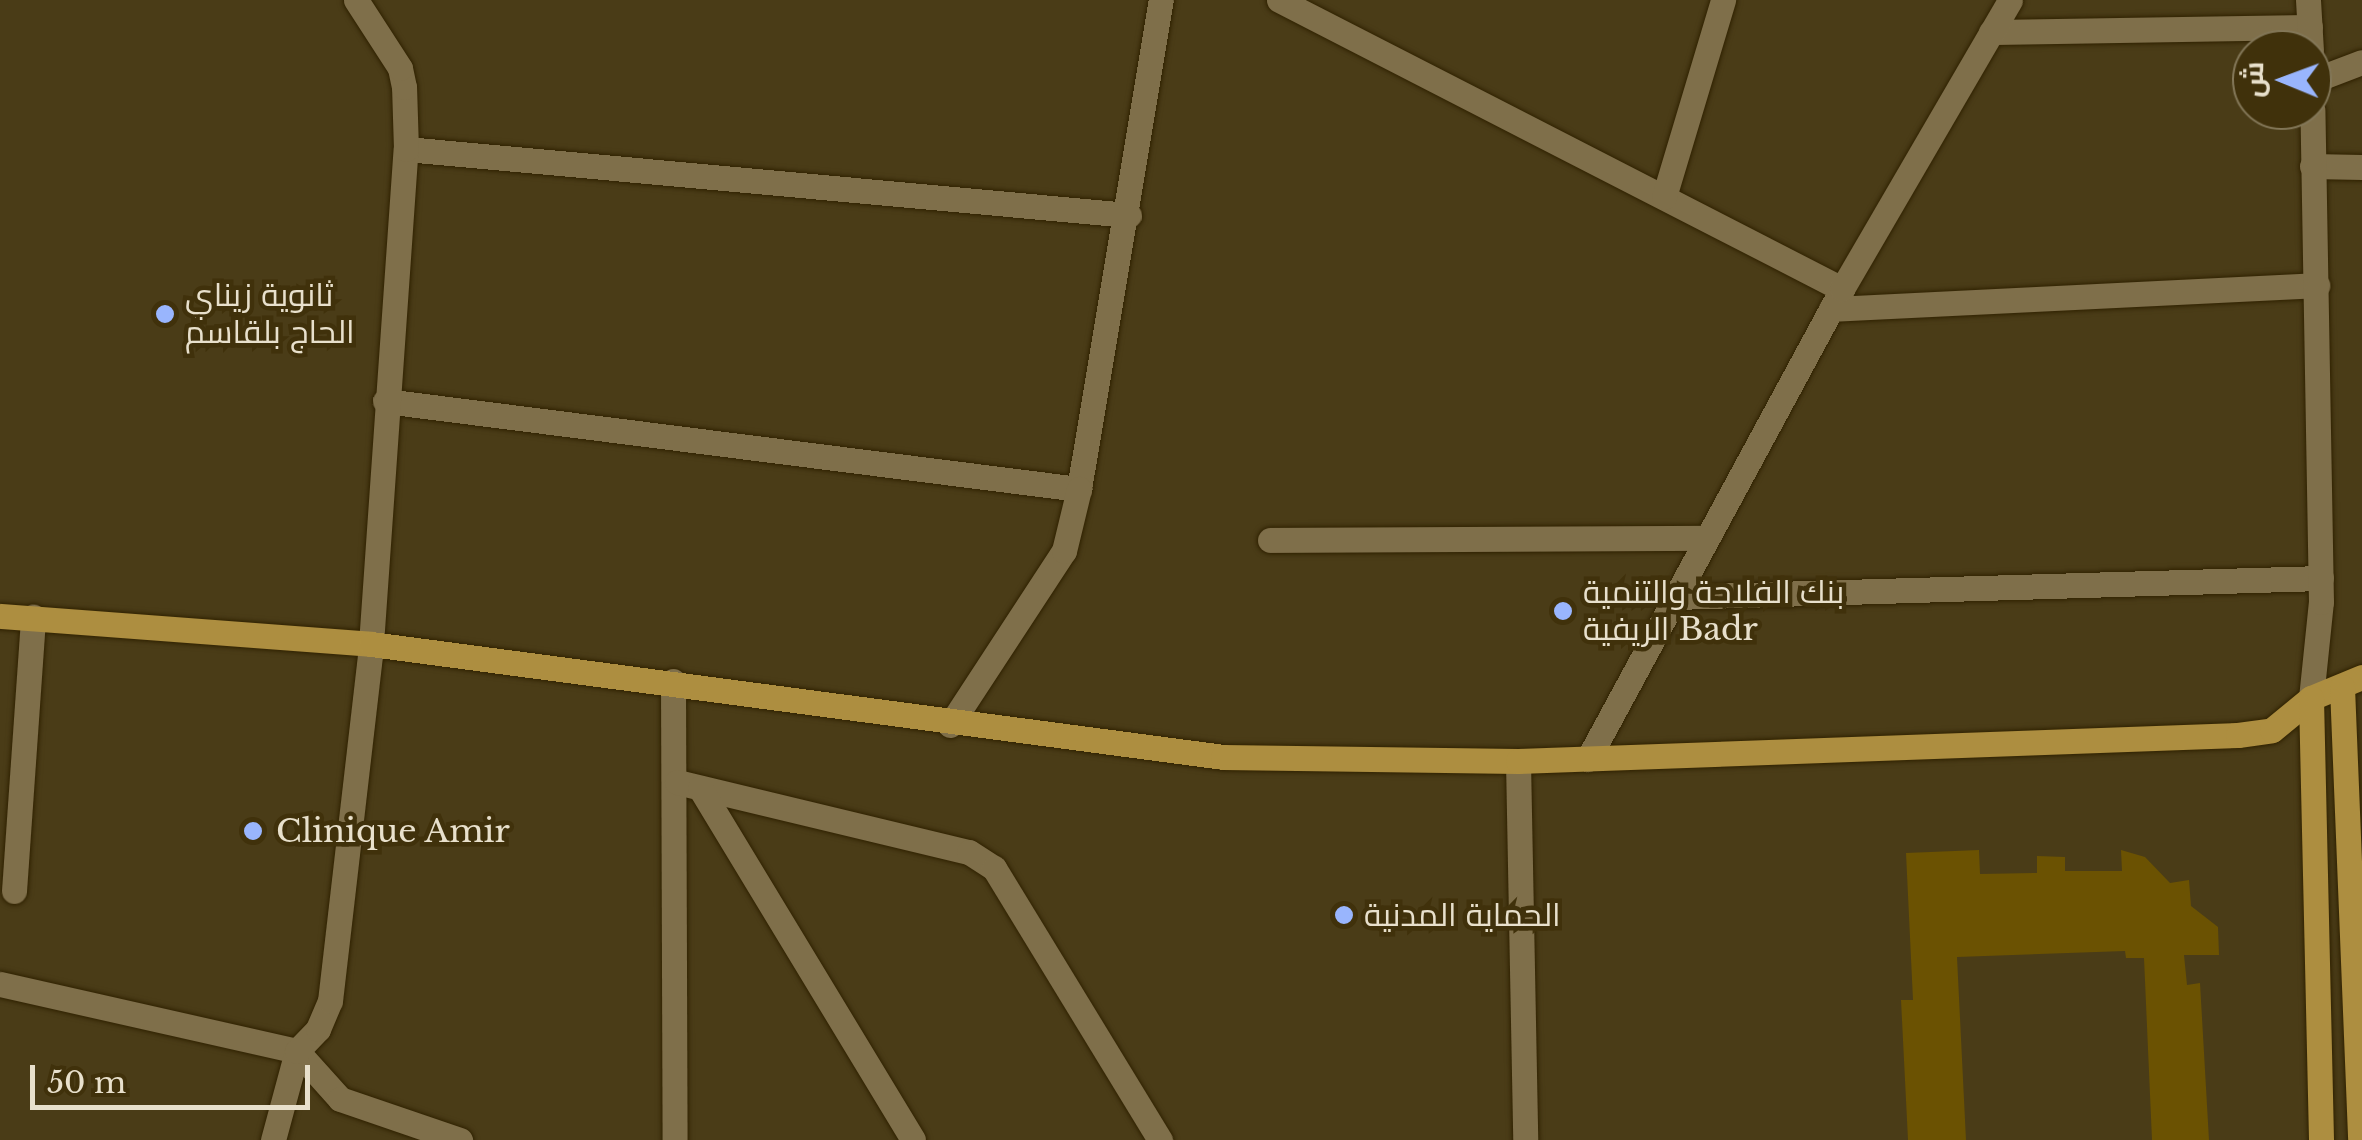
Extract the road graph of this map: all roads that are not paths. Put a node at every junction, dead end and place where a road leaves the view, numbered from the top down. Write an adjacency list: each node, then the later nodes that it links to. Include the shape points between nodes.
1 (356, 0): 14 (street, via 400,68)
2 (1161, 0): 18 (street)
3 (1279, 0): 7 (street)
4 (1724, 0): 17 (street)
5 (2010, 0): 9 (street)
6 (2308, 0): 8 (street)
7 (1321, 10): 17 (street)
8 (2310, 30)
9 (1991, 32): 10 (street); 20 (street)
10 (2232, 37)
11 (2362, 62): 12 (street)
12 (2332, 73)
13 (2312, 130): 15 (street)
14 (406, 149): 18 (street); 21 (street)
15 (2312, 166): 16 (street); 19 (street)
16 (2362, 167)
17 (1664, 197): 20 (street)
18 (1129, 215): 22 (street)
19 (2317, 285): 20 (street); 25 (street)
20 (1836, 298): 23 (street)
21 (385, 401): 22 (street); 29 (street)
22 (1079, 489): 34 (street, via 1064,551)
23 (1707, 538): 24 (street); 26 (street)
24 (1270, 540)
25 (2320, 578): 26 (street); 30 (street)
26 (1674, 597): 38 (street)
27 (0, 616): 28 (main road)
28 (34, 617): 29 (main road); 41 (street)
29 (371, 644): 31 (main road); 43 (street, via 330,1002 318,1029)
30 (2320, 655): 32 (street); 33 (street)
31 (673, 681): 34 (main road); 40 (street)
32 (2352, 682): 33 (main road); 37 (main road)
33 (2311, 698): 35 (main road); 36 (main road)
34 (950, 725): 39 (main road, via 1223,758)
35 (2272, 730): 36 (main road); 38 (main road)
36 (2313, 748): 37 (main road); 51 (main road)
37 (2354, 748): 44 (main road)
38 (1588, 759): 39 (main road)
39 (1518, 761): 50 (street)
40 (688, 785): 47 (street); 48 (street); 49 (street, via 968,852 994,868)
41 (14, 891)
42 (0, 984): 43 (street)
43 (297, 1051): 45 (street); 46 (street, via 340,1099)
44 (2360, 1063): 52 (main road)
45 (273, 1140)
46 (460, 1140)
47 (675, 1140)
48 (913, 1140)
49 (1160, 1140)
50 (1525, 1140)
51 (2321, 1140)
52 (2360, 1140)

